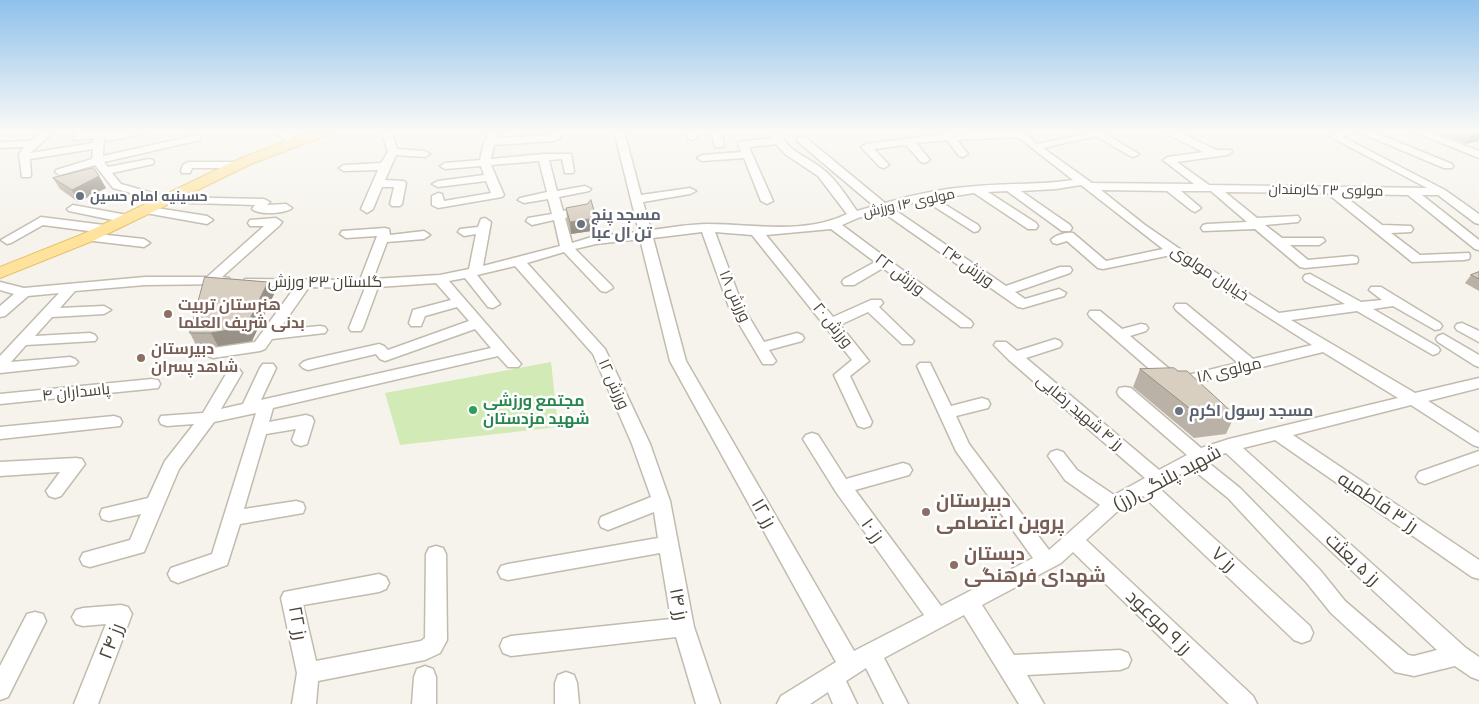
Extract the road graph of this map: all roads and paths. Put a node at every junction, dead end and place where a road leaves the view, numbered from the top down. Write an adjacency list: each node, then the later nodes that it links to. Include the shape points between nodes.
1 (485, 163): 27 (street)
2 (25, 164): 26 (street)
3 (85, 164): 24 (street)
4 (100, 164): 23 (street)
5 (140, 164): 23 (street)
6 (474, 164): 19 (street)
7 (545, 164): 39 (street)
8 (568, 164): 25 (street)
9 (629, 164): 42 (street, رز ۱۲)
10 (752, 164): 45 (street)
11 (805, 164): 55 (street, via 821,173)
12 (831, 164): 48 (street, ورزش ۲۴)
13 (1059, 164): 30 (street, خیابان مولوی)
14 (1174, 164): 33 (street)
15 (1390, 164): 38 (street)
16 (1443, 164): 20 (street)
17 (236, 165): 22 (street, via 188,166); 43 (main road)
18 (385, 166): 21 (street); 28 (street)
19 (445, 166)
20 (1448, 166)
21 (344, 168)
22 (186, 170)
23 (105, 171): 43 (street, via 117,186)
24 (60, 172)
25 (569, 172)
26 (26, 175)
27 (490, 177): 29 (street); 40 (street, via 498,195 438,205)
28 (378, 184): 47 (street, via 400,183); 51 (street)
29 (438, 184)
30 (1087, 184): 31 (street, مولوی ۱۴ ورزش); 32 (street, مولوی ۲۳ کارمندان); 87 (street, خیابان مولوی)
31 (1010, 188): 35 (street, مولوی ۱۴ ورزش); 68 (street)
32 (1171, 188): 33 (street, مولوی ۲۳ کارمندان); 50 (street)
33 (1210, 188): 36 (street, مولوی ۲۳ کارمندان); 63 (street)
34 (585, 189): 39 (street)
35 (976, 189): 41 (street, مولوی ۱۴ ورزش); 65 (street)
36 (1330, 190): 37 (street, مولوی ۲۳ کارمندان); 71 (street)
37 (1410, 191): 38 (street, مولوی ۲۳ کارمندان); 85 (street)
38 (1441, 192): 60 (street)
39 (553, 194): 44 (street); 56 (street)
40 (438, 196)
41 (926, 197): 48 (street, مولوی ۱۴ ورزش); 67 (street)
42 (638, 199): 46 (street, via 690,187); 76 (street, رز ۱۲)
43 (166, 200): 49 (street, via 264,202 258,209); 53 (main road)
44 (524, 200)
45 (767, 200)
46 (695, 202)
47 (396, 204)
48 (883, 207): 55 (street, مولوی ۱۴ ورزش); 105 (street, ورزش ۲۴)
49 (286, 208)
50 (1195, 208)
51 (367, 209)
52 (72, 210): 57 (street)
53 (144, 210): 57 (main road); 59 (street)
54 (576, 213): 56 (street)
55 (854, 215): 64 (street, مولوی ۱۴ ورزش)
56 (559, 216): 61 (street); 86 (street)
57 (126, 219): 70 (main road)
58 (1294, 219): 63 (street)
59 (207, 220)
60 (1479, 220)
61 (532, 221)
62 (254, 223): 97 (street, via 276,222)
63 (1256, 223): 69 (street); 83 (street)
64 (834, 225): 73 (street, مولوی ۱۴ ورزش); 91 (street, ورزش ۲۲)
65 (1032, 226)
66 (707, 228): 73 (street, مولوی ۱۴ ورزش); 76 (street, مولوی ۱۴ ورزش); 130 (street, ورزش ۱۸, via 736,307 765,355)
67 (974, 228)
68 (1066, 228)
69 (1207, 228)
70 (104, 229): 78 (main road); 80 (street, via 40,221)
71 (1378, 229): 72 (street); 88 (street, via 1417,259)
72 (1407, 229)
73 (756, 231): 120 (street, ورزش ۲۰)
74 (464, 232): 93 (street, via 484,226)
75 (346, 234): 79 (street, via 385,232)
76 (647, 234): 86 (street, گلستان ۴۳ ورزش, via 595,240); 205 (street, رز ۱۲, via 678,361)
77 (424, 236): 79 (street)
78 (89, 237): 84 (street); 94 (main road)
79 (383, 239): 100 (street)
80 (7, 240)
81 (1058, 240): 87 (street, via 1069,236 1103,265)
82 (1319, 241): 83 (street)
83 (1278, 242): 89 (street, via 1305,264)
84 (144, 243)
85 (1479, 246)
86 (567, 248): 90 (street, گلستان ۴۳ ورزش); 103 (street)
87 (1175, 250): 117 (street, خیابان مولوی)
88 (1464, 256)
89 (1352, 260)
90 (518, 261): 93 (street, گلستان ۴۳ ورزش); 177 (street, ورزش ۱۲, via 600,352 641,444)
91 (883, 262): 98 (street); 121 (street, ورزش ۲۲)
92 (1065, 270): 105 (street)
93 (471, 272): 96 (street, گلستان ۴۳ ورزش); 110 (street)
94 (0, 273)
95 (1310, 278): 112 (street)
96 (440, 279): 100 (street, گلستان ۴۳ ورزش); 108 (street)
97 (210, 281): 99 (street, گلستان ۴۳ ورزش); 102 (street, گلستان ۴۳ ورزش, via 145,281)
98 (849, 282)
99 (305, 283): 100 (street, گلستان ۴۳ ورزش); 126 (street)
100 (369, 283): 123 (street)
101 (0, 286): 106 (street, گلستان ۴۳ ورزش)
102 (72, 287): 106 (street, گلستان ۴۳ ورزش); 115 (street)
103 (606, 288)
104 (1376, 290): 109 (street)
105 (1004, 291): 107 (street, ورزش ۲۴, via 1023,304)
106 (24, 292): 114 (street)
107 (1059, 293)
108 (460, 302): 118 (street, via 418,313); 119 (street)
109 (1396, 302): 112 (street); 141 (street)
110 (492, 304)
111 (1181, 307): 144 (street)
112 (1360, 307): 117 (street); 137 (street)
113 (104, 310): 115 (street)
114 (0, 313)
115 (48, 313): 131 (street)
116 (1095, 314): 127 (street, مولوی ۱۸)
117 (1278, 316): 135 (street, خیابان مولوی)
118 (416, 323)
119 (478, 323): 136 (street); 143 (street, via 385,356 379,349)
120 (832, 323): 132 (street, via 873,304); 160 (street, ورزش ۲۰, via 861,361 842,375)
121 (966, 324)
122 (1462, 327): 128 (street)
123 (356, 328)
124 (1141, 328): 127 (street)
125 (320, 330): 126 (street)
126 (270, 335): 138 (street, via 260,346)
127 (1119, 335): 144 (street, مولوی ۱۸, via 1176,383)
128 (1479, 337)
129 (90, 338): 131 (street)
130 (797, 338)
131 (22, 341): 146 (street)
132 (907, 341)
133 (1055, 344): 139 (street)
134 (1001, 345): 139 (street, رز ۴ شهید رضایی)
135 (1327, 346): 144 (street, مولوی ۱۸); 153 (street, خیابان مولوی)
136 (502, 350): 142 (street); 155 (street)
137 (1433, 350)
138 (213, 353)
139 (1014, 357): 174 (street, رز ۴ شهید رضایی)
140 (70, 362): 146 (street)
141 (1479, 362)
142 (513, 364)
143 (308, 365)
144 (1250, 365)
145 (925, 366): 156 (street)
146 (0, 367)
147 (268, 368): 155 (street)
148 (234, 373): 157 (street)
149 (1479, 383): 153 (street, شهید پلنگی(رز))
150 (152, 384): 152 (street, پاسداران ۴)
151 (1125, 392): 170 (street)
152 (0, 399)
153 (1415, 400): 163 (street, شهید پلنگی(رز)); 166 (street, خیابان مولوی)
154 (982, 404): 156 (street)
155 (257, 407): 157 (street); 161 (street)
156 (947, 413): 188 (street, via 962,446)
157 (208, 418): 158 (street); 178 (street, via 170,466)
158 (167, 420)
159 (114, 422): 162 (street)
160 (864, 422)
161 (258, 430): 165 (street, via 306,421); 182 (street)
162 (0, 433)
163 (1278, 433): 167 (street, شهید پلنگی(رز)); 189 (street, رز ۳ فاطمیه)
164 (812, 439): 175 (street, رز ۱۰)
165 (301, 440)
166 (1479, 441)
167 (1229, 445): 170 (street, شهید پلنگی(رز)); 201 (street, رز ۵ بعثت)
168 (1057, 456): 179 (street, via 1072,476)
169 (1479, 457): 173 (street)
170 (1196, 458): 174 (street, شهید پلنگی(رز)); 201 (street, via 1313,576 1338,608 1403,666)
171 (0, 469): 176 (street, via 76,464)
172 (902, 470): 175 (street)
173 (1425, 477)
174 (1152, 482): 179 (street, شهید پلنگی(رز)); 198 (street, رز ۷)
175 (842, 487): 195 (street, رز ۱۰)
176 (54, 491)
177 (661, 501): 183 (street); 185 (street, رز ۱۴)
178 (154, 504): 181 (street); 187 (street, via 137,546)
179 (1113, 504): 184 (street, شهید پلنگی(رز))
180 (296, 508): 182 (street)
181 (109, 514)
182 (232, 518): 191 (street, via 220,559)
183 (608, 522)
184 (1073, 540): 188 (street, شهید پلنگی(رز)); 217 (street, رز ۹ موعود)
185 (668, 544): 190 (street); 197 (street, رز ۱۴)
186 (436, 554): 206 (street, via 436,640 432,646)
187 (90, 559)
188 (1046, 561): 193 (street, شهید پلنگی(رز))
189 (1479, 571)
190 (508, 572)
191 (178, 574)
192 (379, 583): 206 (street, رز ۲۲, via 291,598)
193 (968, 602): 195 (street, شهید پلنگی(رز)); 203 (street)
194 (83, 617): 210 (street, رز ۲۴, via 121,614)
195 (938, 618): 200 (street, شهید پلنگی(رز))
196 (35, 621): 208 (street)
197 (683, 627): 199 (street); 213 (street, رز ۱۴)
198 (1302, 633)
199 (511, 646)
200 (870, 654): 205 (street, شهید پلنگی(رز)); 216 (street)
201 (1458, 654): 204 (street, رز ۵ بعثت)
202 (1120, 660): 203 (street)
203 (1008, 666): 209 (street)
204 (1479, 670)
205 (841, 671): 214 (street, شهید پلنگی(رز)); 215 (street, رز ۱۲)
206 (308, 673): 211 (street, رز ۲۲)
207 (426, 677): 212 (street)
208 (0, 689)
209 (1029, 703)
210 (86, 704)
211 (304, 704)
212 (424, 704)
213 (708, 704)
214 (789, 704)
215 (845, 704)
216 (896, 704)
217 (1245, 704)

